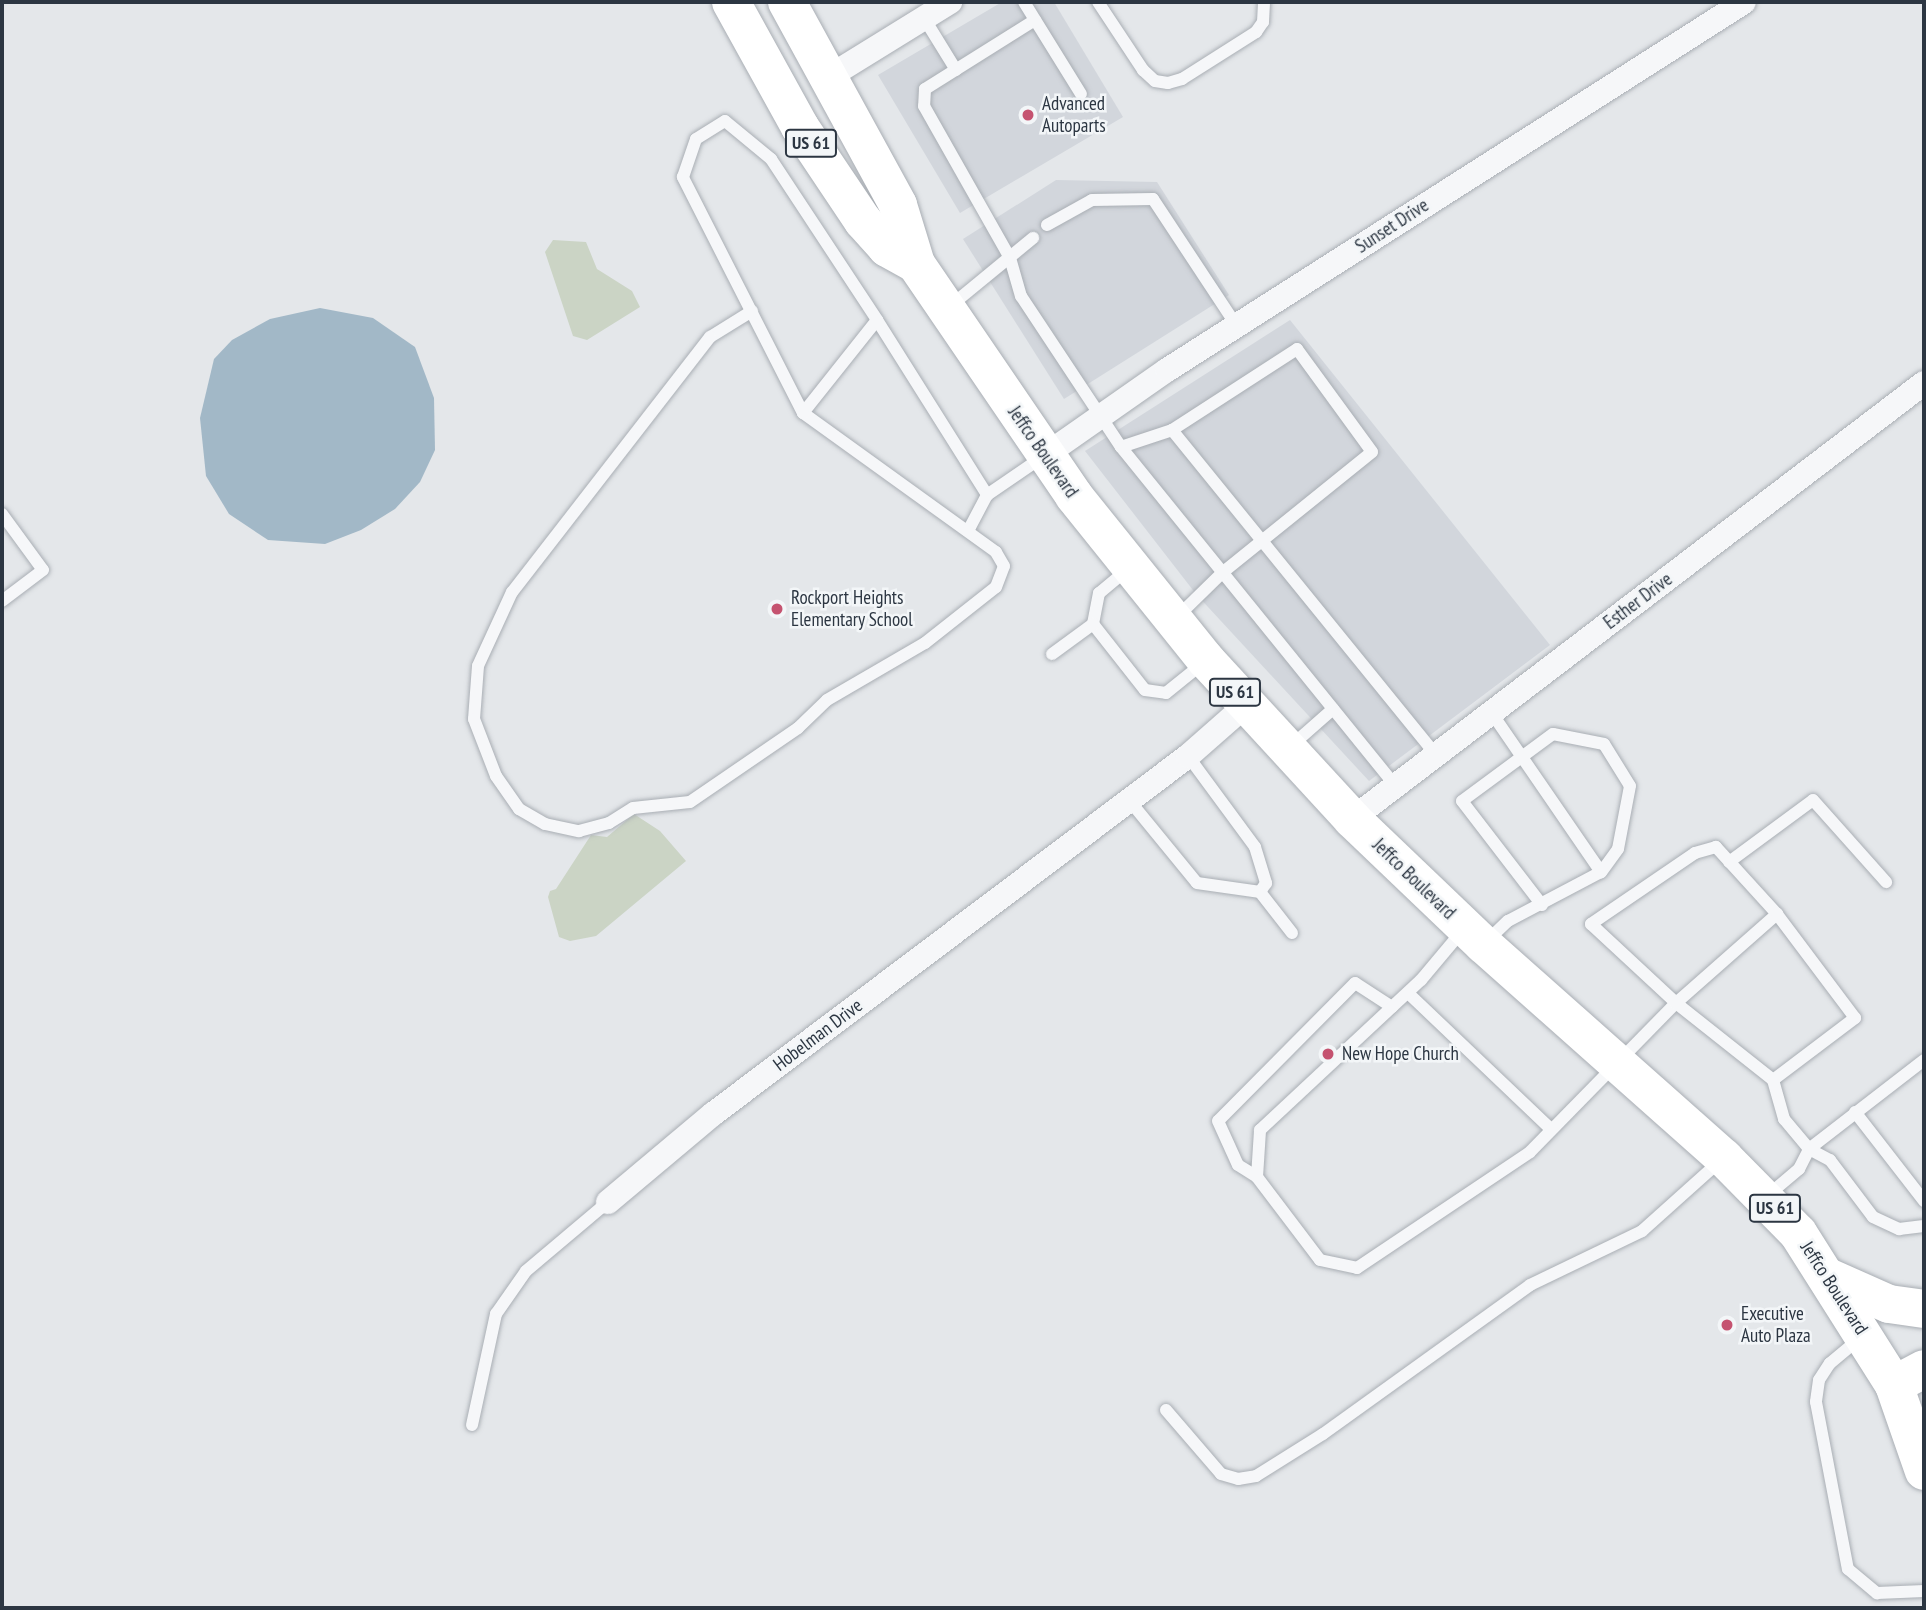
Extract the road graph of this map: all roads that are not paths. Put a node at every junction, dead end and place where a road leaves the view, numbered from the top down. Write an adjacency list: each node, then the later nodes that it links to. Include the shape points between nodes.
1 (731, 2): 16 (main road, Jeffco Boulevard / US 61, via 800,127 863,221 887,248)
2 (788, 2): 11 (main road, Jeffco Boulevard / US 61)
3 (950, 2): 8 (street)
4 (1024, 2): 9 (lane)
5 (1098, 2): 6 (lane, via 1143,70 1168,83 1182,79 1256,32 1264,22)
6 (1264, 2)
7 (1744, 2): 20 (street, Sunset Drive)
8 (924, 18): 10 (lane); 11 (street)
9 (1035, 20): 10 (lane); 12 (lane)
10 (956, 70): 15 (lane, via 925,89 925,106)
11 (827, 78): 16 (main road, Jeffco Boulevard / US 61, via 898,205)
12 (1081, 94)
13 (1047, 225): 20 (lane, via 1092,200 1153,199)
14 (1033, 238): 15 (lane)
15 (1010, 258): 17 (lane); 23 (lane, via 1021,296)
16 (916, 264): 17 (main road, Jeffco Boulevard / US 61)
17 (946, 309): 26 (main road, Jeffco Boulevard / US 61)
18 (752, 311): 19 (lane, via 683,177 696,139 725,121 771,159); 22 (lane); 29 (lane, via 710,337 512,593 478,666 474,719 496,776 519,809 545,824 579,831 633,808 690,802 798,729 827,700 925,643 988,594 1004,566 996,552)
19 (877, 320): 22 (lane); 27 (lane)
20 (1236, 325): 23 (street, Sunset Drive)
21 (1924, 383): 40 (street, Esther Drive)
22 (803, 413): 29 (lane)
23 (1102, 417): 25 (lane); 26 (street, Sunset Drive)
24 (1172, 430): 25 (lane); 30 (lane); 30 (lane, via 1297,349 1372,452)
25 (1121, 447): 32 (lane)
26 (1044, 456): 27 (lane); 31 (main road, Jeffco Boulevard / US 61)
27 (987, 495): 29 (lane)
28 (2, 514): 33 (lane, via 43,570)
29 (968, 531)
30 (1265, 540): 32 (lane); 42 (lane)
31 (1130, 568): 34 (main road, Jeffco Boulevard / US 61); 35 (lane, via 1099,593)
32 (1222, 573): 34 (lane); 39 (lane)
33 (2, 601)
34 (1173, 621): 37 (main road, Jeffco Boulevard / US 61)
35 (1093, 624): 36 (lane); 37 (lane, via 1145,690 1166,693)
36 (1052, 654)
37 (1206, 660): 38 (main road, Jeffco Boulevard / US 61)
38 (1246, 705): 41 (main road, Jeffco Boulevard / US 61); 43 (street, Hobelman Drive)
39 (1333, 709): 41 (lane); 45 (lane)
40 (1491, 712): 42 (street, Esther Drive); 44 (lane)
41 (1286, 750): 47 (main road, Jeffco Boulevard / US 61)
42 (1436, 755): 45 (street, Esther Drive)
43 (1188, 756): 46 (street, Hobelman Drive); 51 (lane, via 1255,847 1266,883)
44 (1523, 757): 49 (lane); 49 (lane, via 1553,734 1604,744 1630,786 1618,849); 52 (lane, via 1462,801)
45 (1395, 785): 47 (street, Esther Drive)
46 (1129, 800): 51 (lane, via 1197,883); 69 (street, Hobelman Drive, via 713,1114)
47 (1352, 819): 55 (main road, Jeffco Boulevard / US 61)
48 (1730, 862): 50 (lane, via 1814,800); 53 (lane); 57 (lane, via 1716,847 1695,853 1591,924)
49 (1601, 873): 52 (lane)
50 (1886, 881)
51 (1260, 892): 54 (lane)
52 (1542, 905): 55 (lane)
53 (1777, 914): 57 (lane); 61 (lane, via 1855,1018)
54 (1292, 933)
55 (1474, 936): 56 (lane); 60 (main road, Jeffco Boulevard / US 61)
56 (1408, 993): 58 (lane); 63 (lane)
57 (1676, 1003): 60 (lane); 61 (lane)
58 (1392, 1007): 66 (lane, via 1260,1130); 66 (lane, via 1355,983 1218,1121 1238,1165)
59 (1924, 1060): 62 (lane)
60 (1618, 1063): 63 (lane); 65 (main road, Jeffco Boulevard / US 61)
61 (1773, 1080): 64 (lane, via 1784,1119)
62 (1855, 1112): 64 (lane); 68 (lane)
63 (1551, 1129): 66 (lane, via 1530,1152 1357,1268 1320,1260)
64 (1809, 1149): 67 (lane, via 1799,1170); 70 (lane, via 1830,1160 1873,1217 1899,1229)
65 (1724, 1158): 67 (main road, Jeffco Boulevard / US 61); 75 (lane, via 1642,1231 1519,1291 1340,1422 1256,1476 1238,1479 1221,1474)
66 (1257, 1177)
67 (1765, 1198): 71 (main road, Jeffco Boulevard / US 61)
68 (1924, 1201)
69 (608, 1202): 76 (lane, Hobelman Drive, via 526,1271 496,1314)
70 (1924, 1226)
71 (1830, 1278): 72 (main road, via 1889,1304); 73 (main road, Jeffco Boulevard / US 61)
72 (1924, 1309)
73 (1864, 1334): 74 (main road, Jeffco Boulevard / US 61); 78 (lane, via 1830,1363 1819,1380 1816,1402 1848,1569 1877,1593)
74 (1909, 1377): 77 (main road, Jeffco Boulevard / US 61)
75 (1166, 1410)
76 (472, 1424)
77 (1924, 1471)
78 (1924, 1591)

